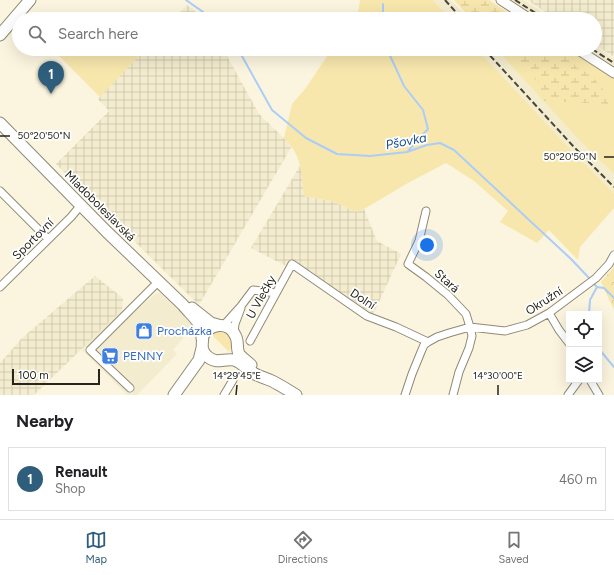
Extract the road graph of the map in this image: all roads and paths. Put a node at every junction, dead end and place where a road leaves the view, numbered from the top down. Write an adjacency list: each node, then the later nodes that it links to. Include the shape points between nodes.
1 (30, 0): 3 (main road)
2 (501, 0): 4 (street)
3 (20, 12)
4 (519, 12)
5 (12, 22): 6 (main road)
6 (1, 35)
7 (588, 56): 8 (street)
8 (614, 73)
9 (0, 123): 11 (main road, Mladoboleslavská)
10 (0, 191): 13 (street)
11 (81, 205): 13 (street, Sportovní); 16 (main road, Mladoboleslavská)
12 (426, 211): 23 (street, Stará, via 419,241 408,264 448,295 466,314)
13 (48, 239): 17 (street, Sportovní)
14 (614, 255): 21 (street, Okružní, via 596,278)
15 (292, 264): 18 (street, U Vlečky); 27 (street, Dolní, via 367,316)
16 (159, 281): 19 (main road, Mladoboleslavská); 35 (street, via 90,350)
17 (0, 287)
18 (276, 293): 20 (street, via 253,290); 26 (street, U Vlečky)
19 (184, 305): 22 (main road, Mladoboleslavská); 28 (main road, Mladoboleslavská, via 201,328)
20 (241, 306): 22 (street); 24 (street)
21 (548, 313): 23 (street, Okružní, via 527,325 506,331); 25 (street)
22 (220, 326): 24 (main road, Mladoboleslavská, via 229,328); 28 (main road, via 205,332)
23 (470, 326): 27 (street, Okružní); 40 (street, via 472,336)
24 (234, 333): 29 (main road, Mladoboleslavská)
25 (566, 339)
26 (250, 341)
27 (428, 342): 39 (street, via 424,345)
28 (202, 343): 30 (main road, Mladoboleslavská, via 207,356); 37 (main road, via 199,360)
29 (238, 346): 30 (main road, via 233,355); 32 (main road, Mladoboleslavská, via 243,359)
30 (221, 361): 32 (main road, Mladoboleslavská, via 235,361); 37 (main road, via 208,364)
31 (233, 380): 38 (street)
32 (272, 381): 36 (main road, Mladoboleslavská)
33 (577, 383): 41 (street)
34 (592, 383): 42 (street)
35 (130, 388)
36 (292, 394)
37 (175, 395)
38 (224, 395)
39 (405, 395)
40 (453, 395)
41 (568, 395)
42 (599, 395)

